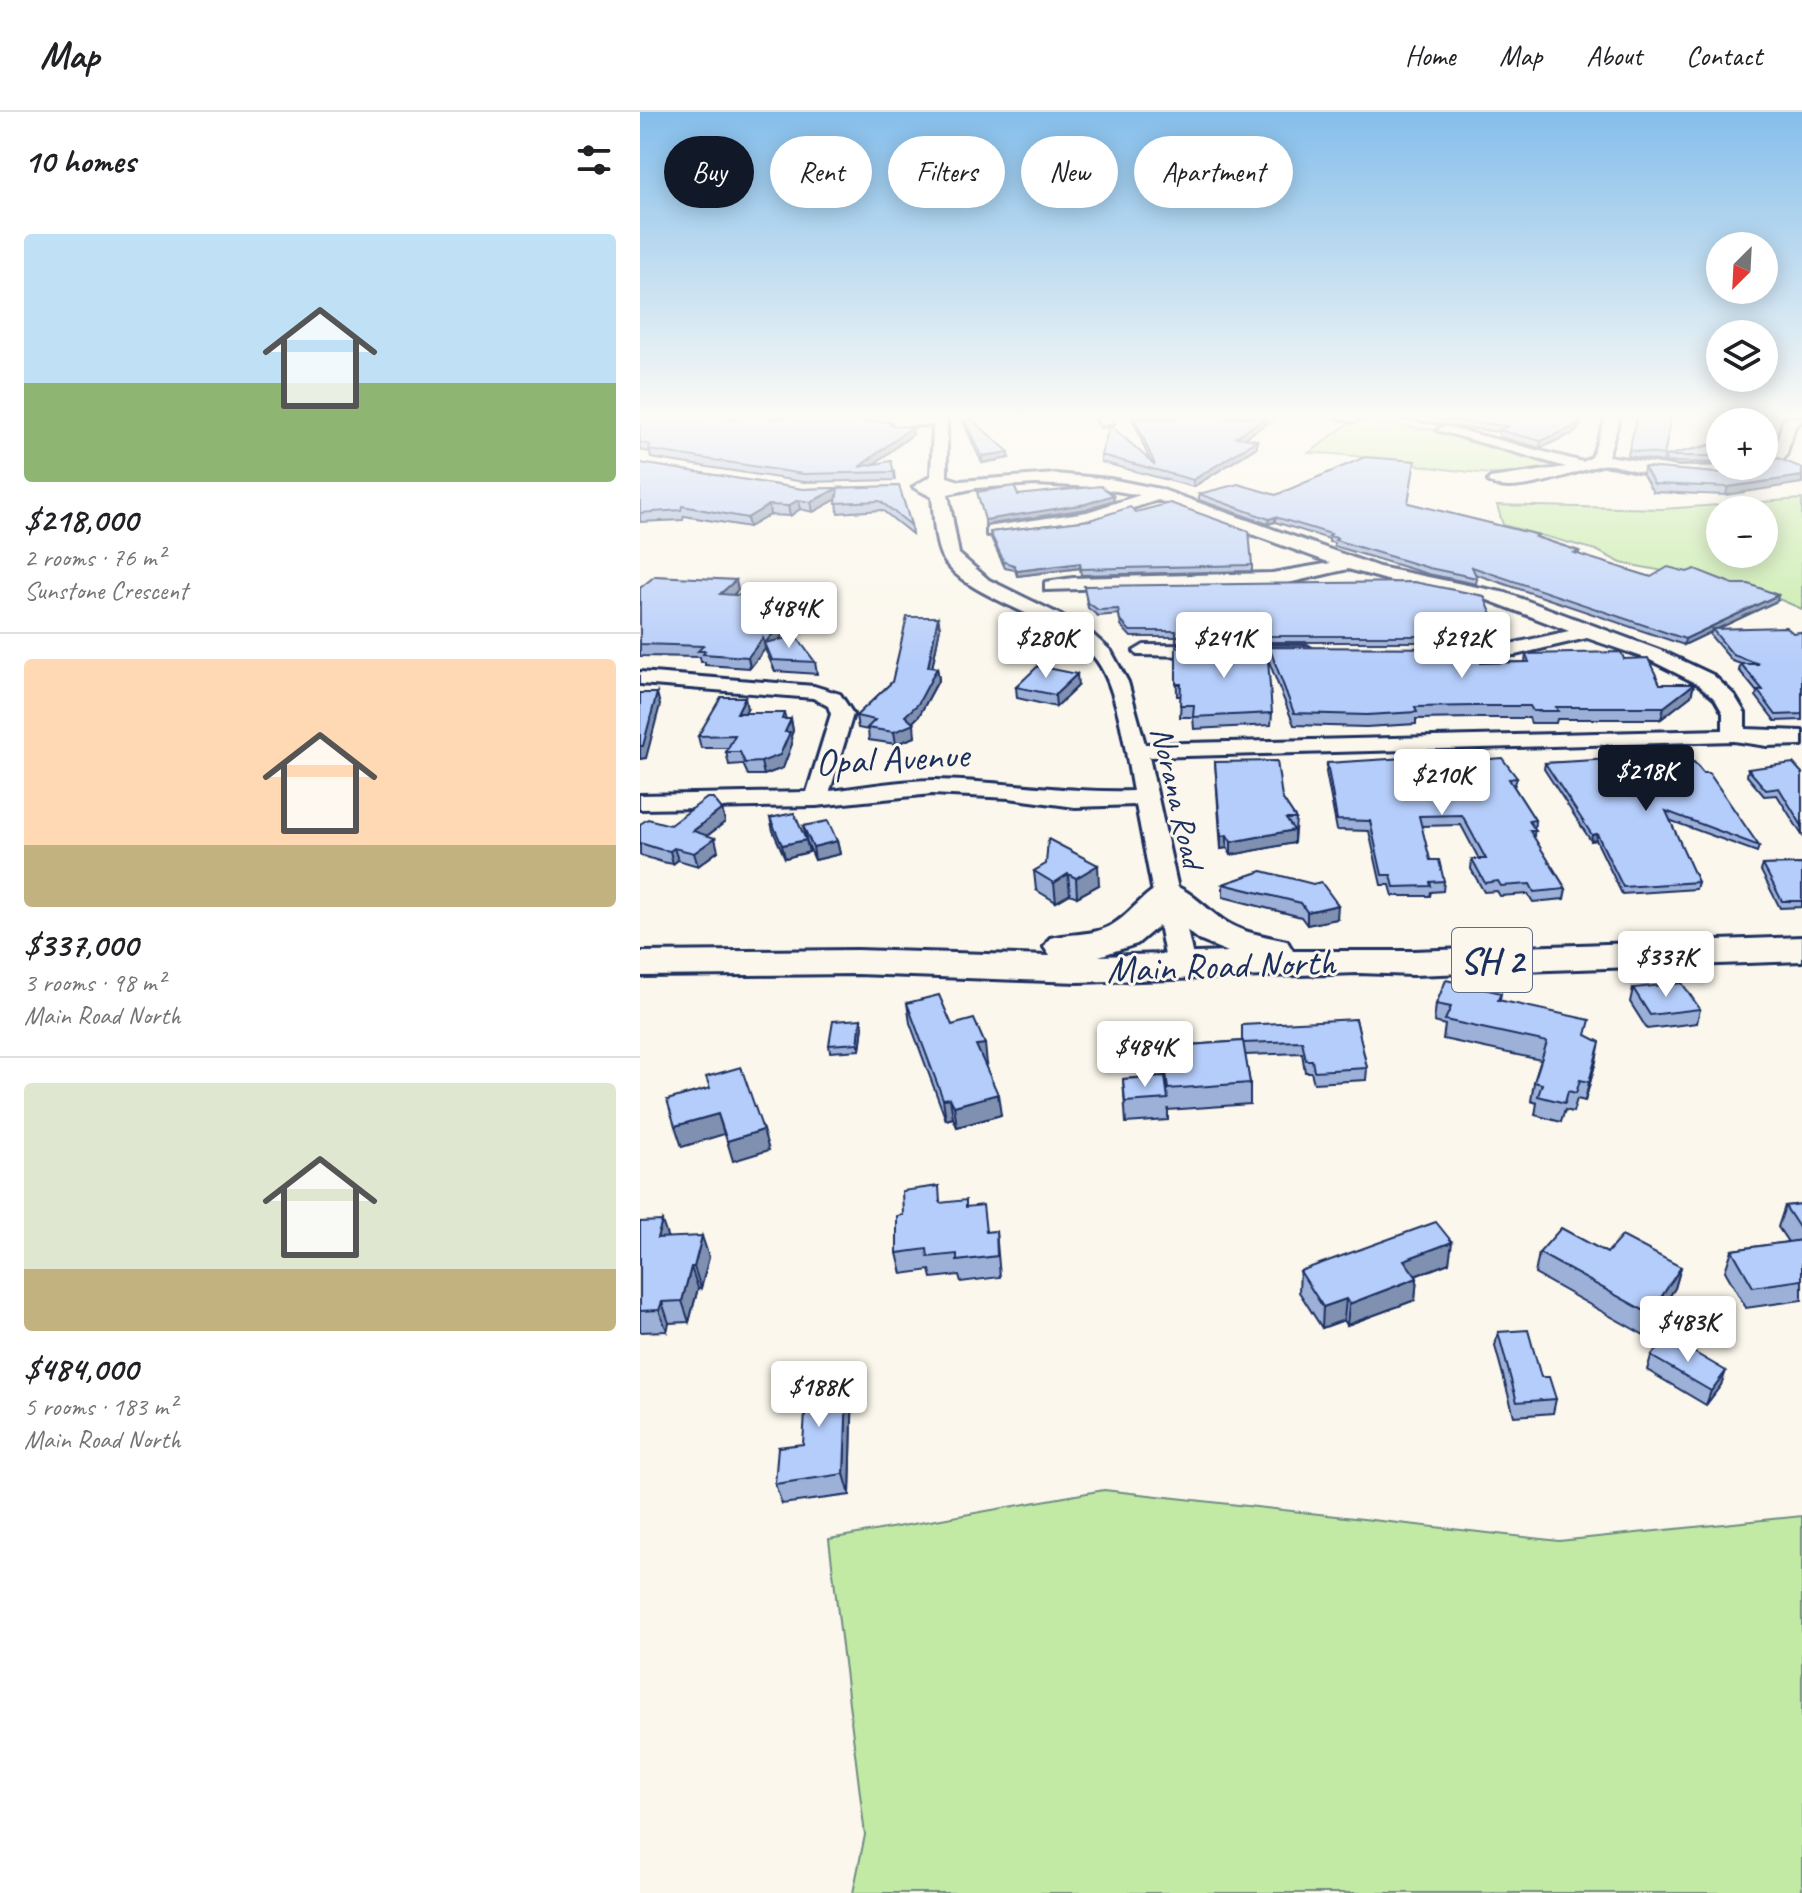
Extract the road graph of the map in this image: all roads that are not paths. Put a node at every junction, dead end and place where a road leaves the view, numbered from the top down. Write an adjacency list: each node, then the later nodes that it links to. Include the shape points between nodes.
1 (936, 500): 14 (street, Norana Road, via 956,564 1001,595 1076,630 1104,655 1118,682)
2 (1141, 500): 4 (street, via 1090,517)
3 (1177, 500): 5 (street)
4 (993, 531)
5 (1349, 562): 6 (street, via 1316,575 1282,579 1090,580); 7 (street, via 1487,593)
6 (1052, 586)
7 (1587, 632): 10 (street, via 1522,651); 12 (street, via 1698,674 1718,689 1733,712)
8 (1144, 651): 9 (street)
9 (1326, 652)
10 (1417, 652)
11 (640, 678): 16 (street, via 814,692 834,699 842,714)
12 (1734, 734): 13 (street); 14 (street)
13 (1802, 738)
14 (1136, 751): 15 (street, Norana Road)
15 (1146, 798): 16 (street, Opal Avenue, via 1075,800 932,787); 18 (street, Norana Road)
16 (816, 799): 17 (street, Opal Avenue)
17 (640, 802)
18 (1168, 895): 20 (highway, via 1131,934 1096,945 842,949); 21 (highway, via 1203,929 1222,938); 23 (street, Norana Road)
19 (1802, 949): 21 (highway, Main Road North / SH 2)
20 (784, 961): 22 (highway, Main Road North / SH 2); 23 (highway, Main Road North / SH 2, via 1078,969)
21 (1359, 961): 23 (highway, Main Road North / SH 2)
22 (640, 964)
23 (1181, 966)

